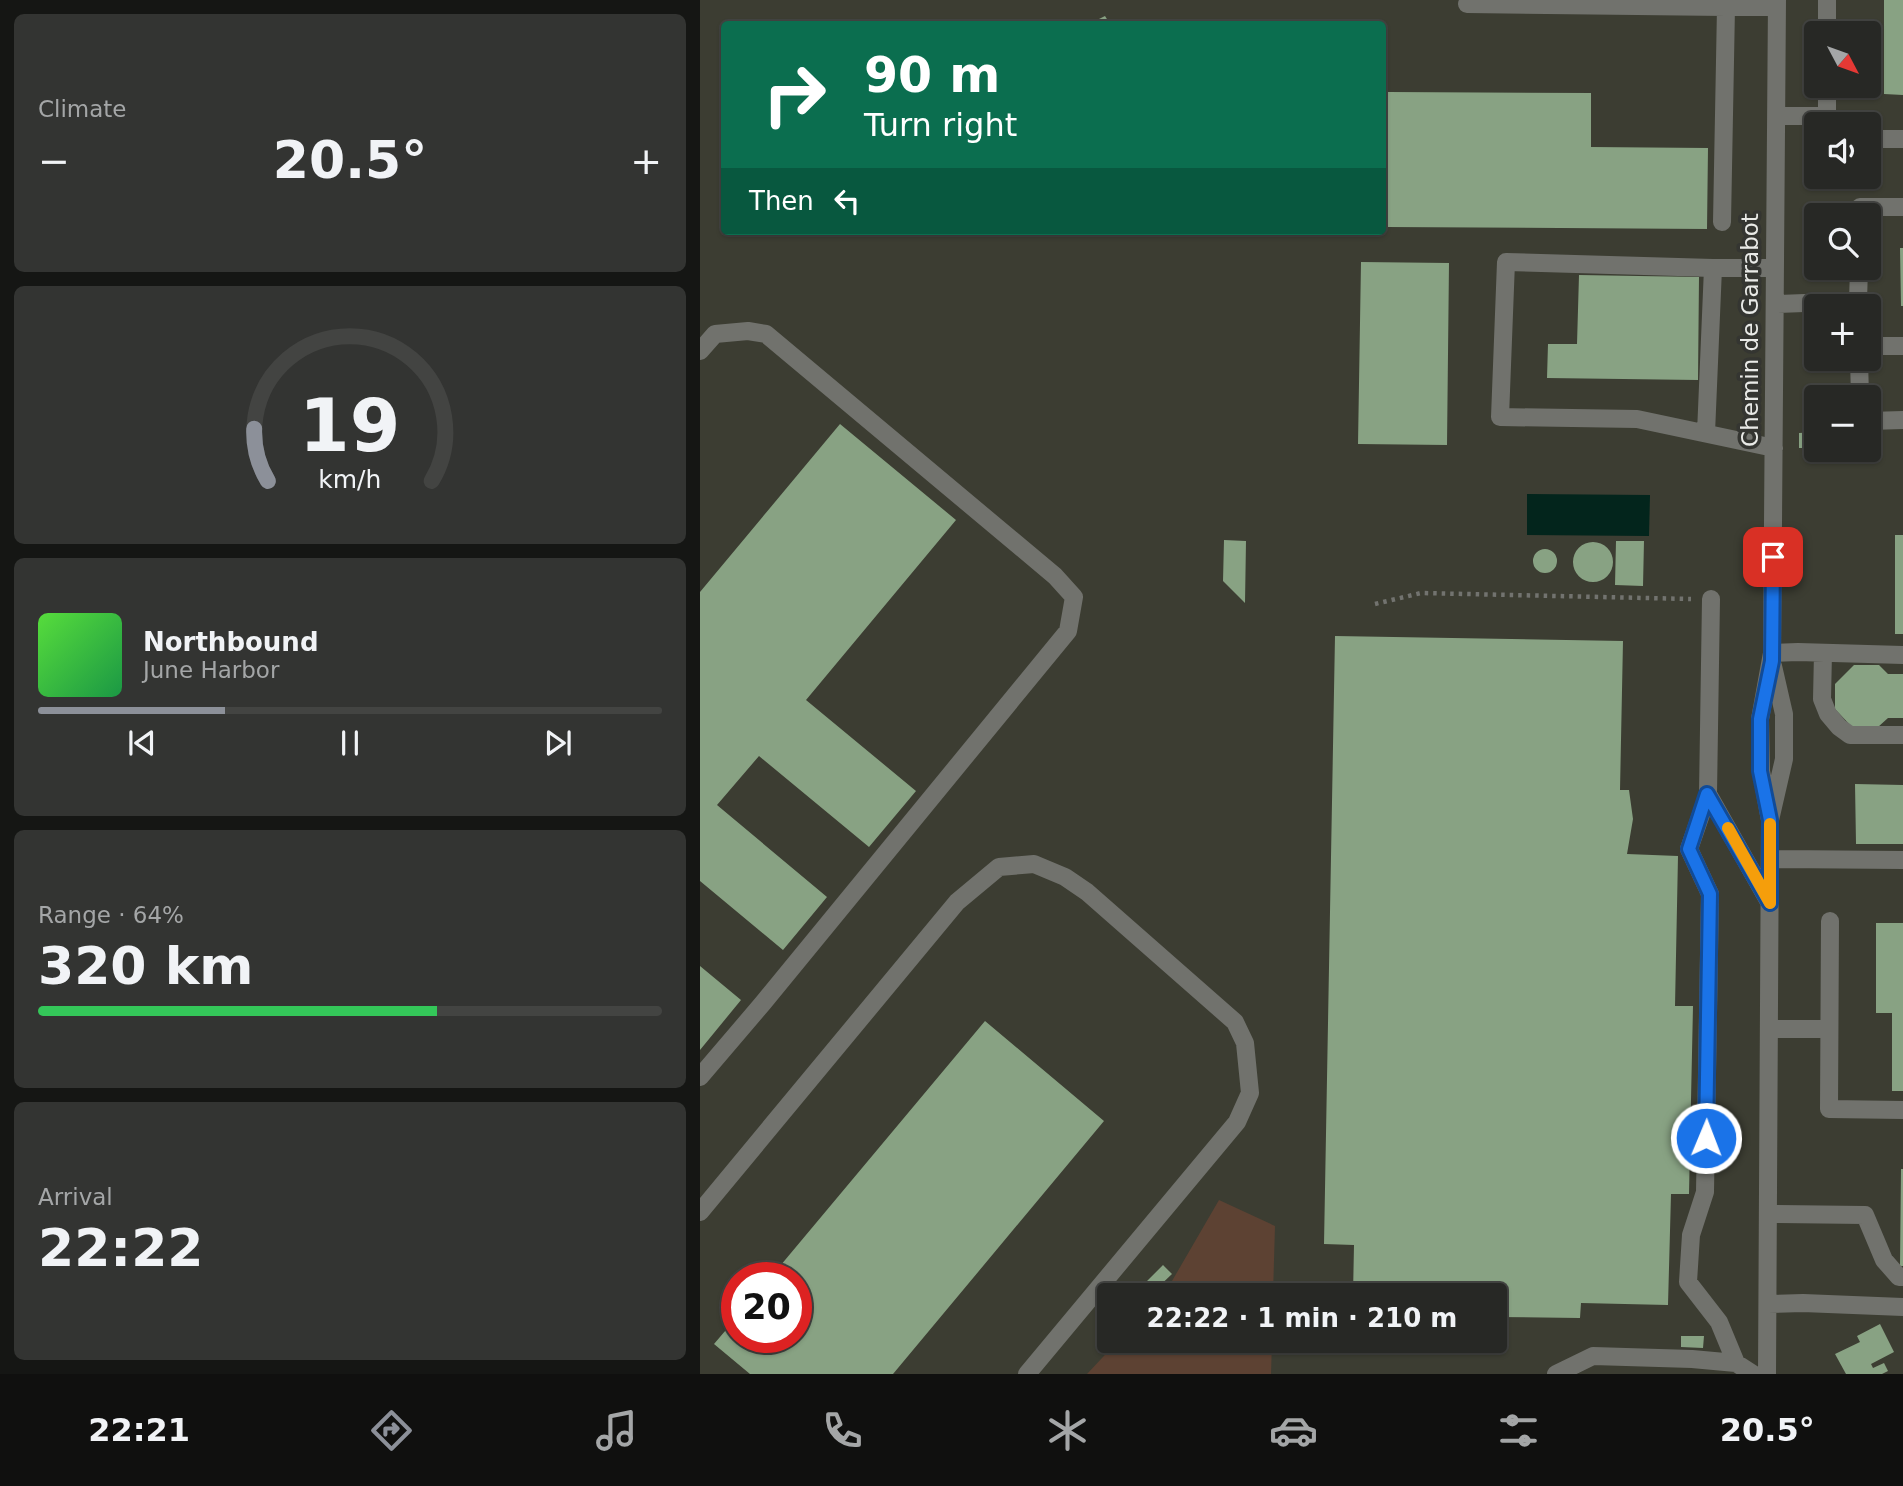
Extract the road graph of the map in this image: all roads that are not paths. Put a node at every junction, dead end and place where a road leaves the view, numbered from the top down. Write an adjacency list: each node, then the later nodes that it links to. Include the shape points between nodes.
1 (1827, 0): 6 (street)
2 (1653, 3): 3 (street); 5 (street)
3 (1726, 3): 4 (street); 13 (street)
4 (1777, 3): 7 (street, Chemin de Garrabot)
5 (1467, 4)
6 (1827, 21)
7 (1776, 116): 8 (street); 15 (street, Chemin de Garrabot)
8 (1804, 118)
9 (1881, 139): 10 (street)
10 (1903, 139)
11 (1881, 207): 12 (street)
12 (1903, 207)
13 (1722, 222)
14 (1713, 268): 15 (street); 23 (street); 23 (street, via 1506,262 1500,416 1637,419)
15 (1775, 268): 16 (street, Chemin de Garrabot)
16 (1775, 304): 17 (street); 24 (street, Chemin de Garrabot)
17 (1804, 304)
18 (1881, 346): 19 (street)
19 (1903, 346)
20 (700, 351): 37 (street, via 715,334 766,334 1055,576 1074,597 1068,631)
21 (1903, 420): 22 (street)
22 (1881, 421)
23 (1706, 433): 24 (street)
24 (1774, 448): 28 (street, Chemin de Garrabot)
25 (1711, 599): 30 (street)
26 (1823, 653): 27 (street); 28 (street); 29 (street, via 1822,699 1839,727 1850,735)
27 (1903, 655)
28 (1772, 657): 31 (street, Chemin de Garrabot, via 1784,714 1784,759 1770,820)
29 (1903, 735)
30 (1707, 794): 33 (street); 44 (street, via 1689,849 1710,894 1705,1192 1690,1235 1688,1282 1719,1322)
31 (1770, 859): 32 (street); 33 (street, Chemin de Garrabot)
32 (1903, 860)
33 (1770, 903): 35 (street, Chemin de Garrabot)
34 (1830, 920): 36 (street)
35 (1769, 1029): 36 (street); 40 (street, Chemin de Garrabot)
36 (1829, 1029): 38 (street, via 1829,1109)
37 (700, 1077)
38 (1903, 1110)
39 (700, 1212): 45 (street, via 957,902 999,867 1034,864 1065,877 1235,1022 1245,1043 1250,1093 1237,1122)
40 (1768, 1214): 41 (street, via 1865,1215 1884,1260); 42 (street, Chemin de Garrabot)
41 (1903, 1277)
42 (1768, 1304): 43 (street); 48 (street, Chemin de Garrabot)
43 (1903, 1307)
44 (1736, 1363): 46 (street, via 1593,1356); 47 (street)
45 (1027, 1374)
46 (1556, 1374)
47 (1753, 1374)
48 (1767, 1374)

